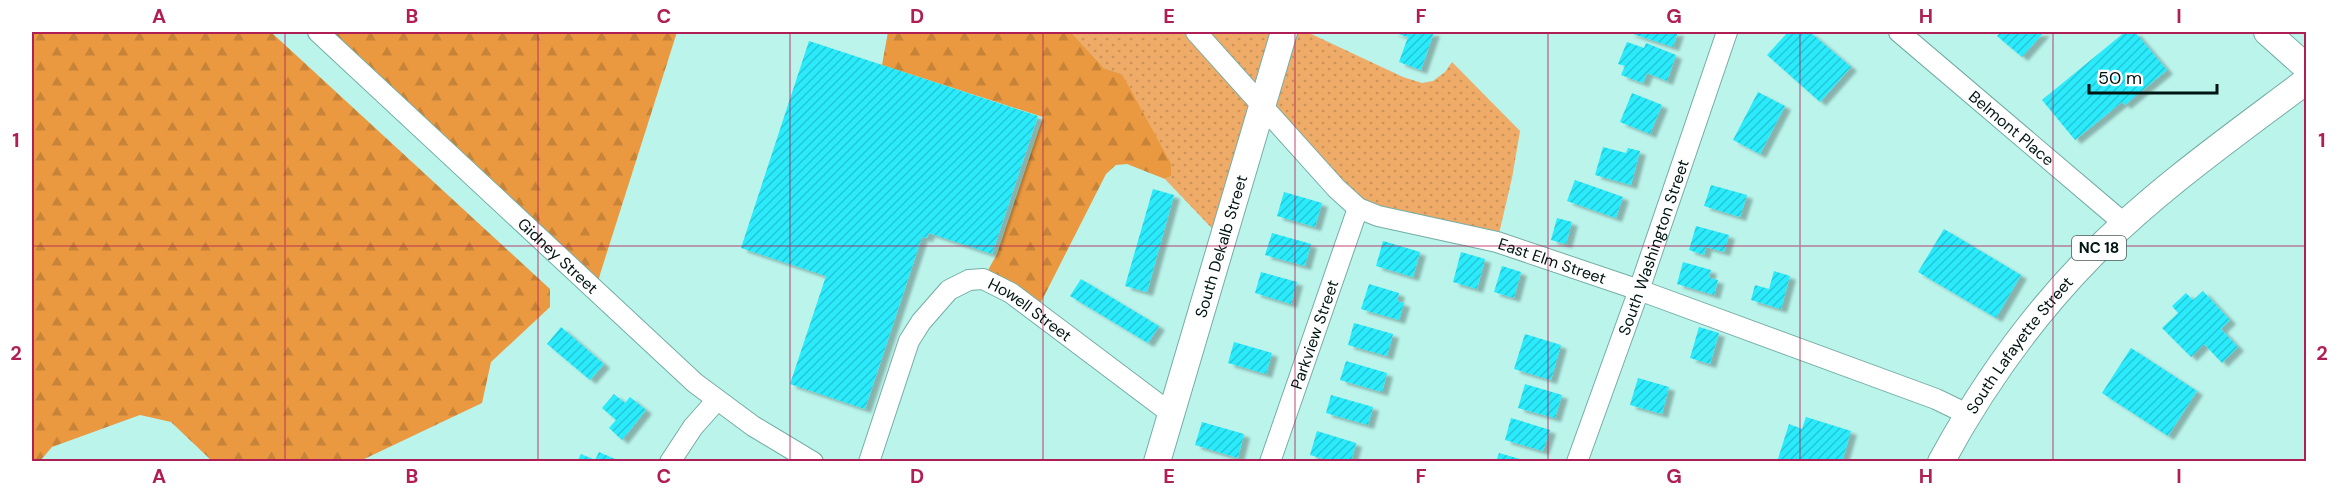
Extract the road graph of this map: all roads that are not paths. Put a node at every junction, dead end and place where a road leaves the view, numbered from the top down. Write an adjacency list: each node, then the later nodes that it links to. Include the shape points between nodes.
1 (318, 32): 13 (street, Gidney Street)
2 (1196, 32): 9 (street, East Elm Street)
3 (1284, 32): 9 (main road, South Dekalb Street)
4 (1726, 32): 12 (street, South Washington Street)
5 (1899, 32): 11 (street, Belmont Place)
6 (2267, 32): 7 (main road)
7 (2307, 67)
8 (2307, 81): 11 (main road, South Lafayette Street / NC 18, via 2170,185)
9 (1263, 105): 10 (street, East Elm Street); 15 (main road, South Dekalb Street)
10 (1358, 208): 12 (street, East Elm Street, via 1378,216 1497,242); 20 (street, Parkview Street)
11 (2126, 225): 14 (main road, South Lafayette Street / NC 18, via 2053,298 1992,375)
12 (1639, 290): 14 (street, East Elm Street, via 1926,395); 21 (street, South Washington Street)
13 (717, 400): 16 (street); 17 (street, Gidney Street)
14 (1967, 414): 22 (main road, South Lafayette Street / NC 18)
15 (1173, 415): 18 (street, Howell Street, via 1011,293 978,279 969,280 949,290 909,341); 19 (main road, South Dekalb Street)
16 (670, 462)
17 (813, 462)
18 (868, 462)
19 (1157, 462)
20 (1270, 462)
21 (1577, 462)
22 (1941, 462)

